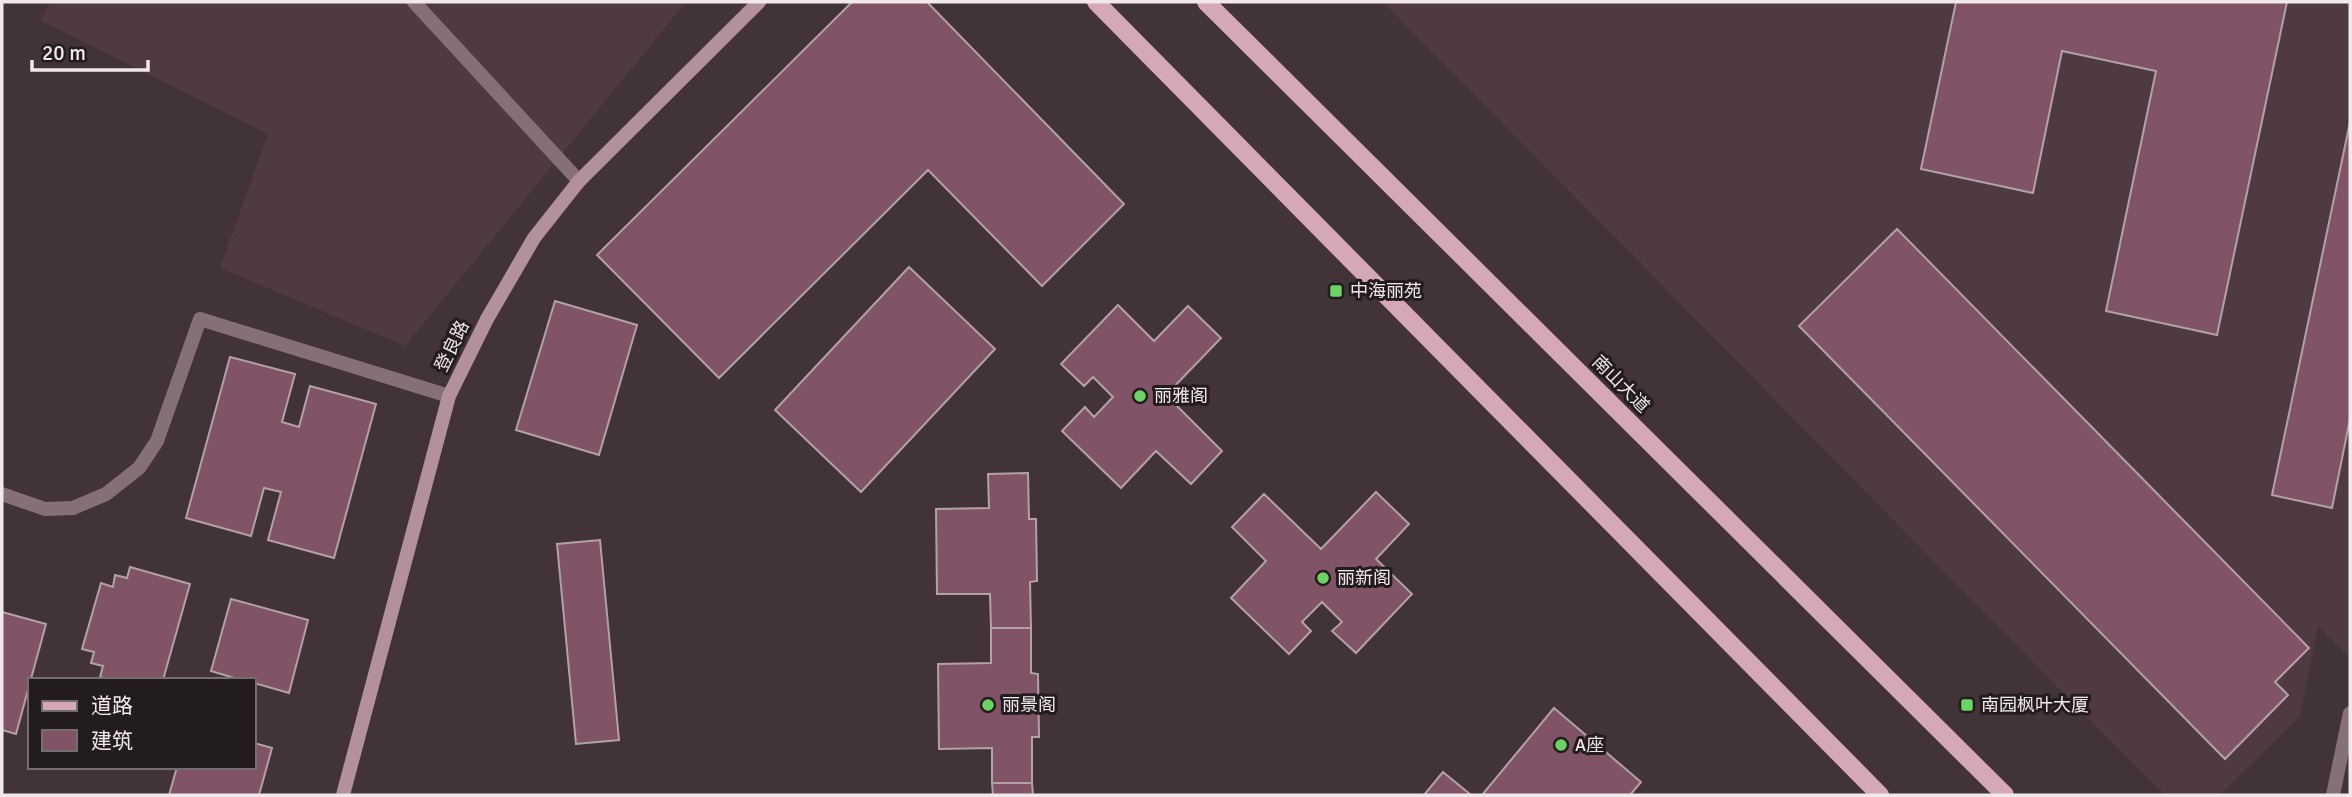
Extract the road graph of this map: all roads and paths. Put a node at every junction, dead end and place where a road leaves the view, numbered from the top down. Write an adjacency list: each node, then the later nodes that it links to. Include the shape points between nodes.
1 (414, 2): 5 (street)
2 (759, 2): 5 (main road, 登良路)
3 (1096, 2): 10 (main road)
4 (1206, 2): 11 (main road, 南山大道)
5 (579, 181): 6 (main road, 登良路, via 534,239 487,318)
6 (449, 396): 7 (street, via 200,319 157,442 139,468 106,494 73,508 45,509); 9 (main road, 登良路)
7 (2, 494)
8 (2350, 713): 12 (street)
9 (343, 795)
10 (1880, 795)
11 (2005, 795)
12 (2333, 795)

